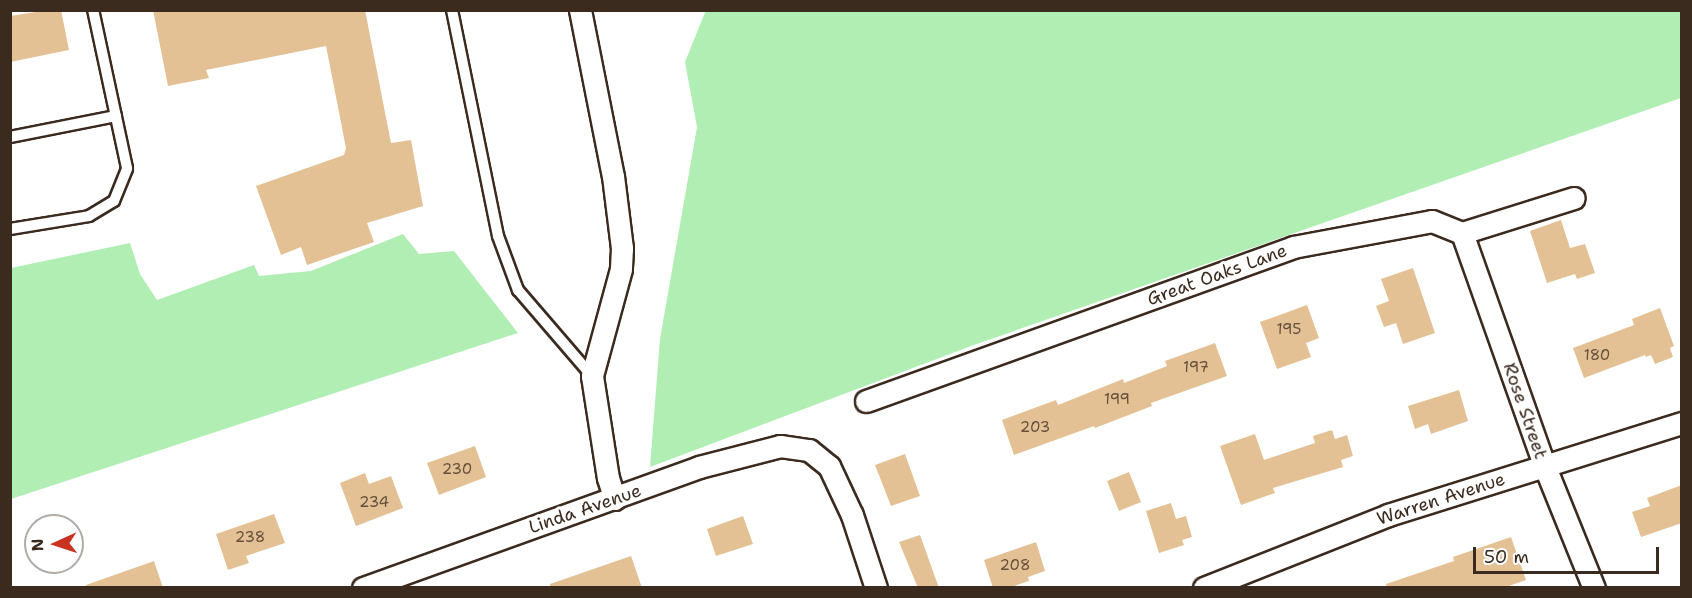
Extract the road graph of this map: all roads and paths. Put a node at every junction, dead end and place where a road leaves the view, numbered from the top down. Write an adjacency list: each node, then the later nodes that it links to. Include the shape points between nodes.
1 (93, 10): 4 (lane)
2 (452, 10): 9 (lane, via 498,236 518,290)
3 (580, 10): 9 (street, via 613,176 622,248 621,269)
4 (116, 116): 5 (lane); 7 (lane, via 127,168 114,201 89,216)
5 (10, 137)
6 (1574, 198): 8 (street)
7 (10, 229)
8 (1462, 233): 10 (street, Great Oaks Lane, via 1432,221 1293,247); 12 (street, Rose Street)
9 (592, 376): 13 (street, via 608,478)
10 (866, 401)
11 (1682, 423): 12 (street, Warren Avenue)
12 (1545, 467): 16 (street, Warren Avenue, via 1388,514); 17 (street, Rose Street)
13 (615, 499): 14 (street, Linda Avenue); 15 (street, Linda Avenue, via 748,453 780,446 809,450 829,466 852,515)
14 (363, 588)
15 (876, 588)
16 (1204, 588)
17 (1594, 588)

